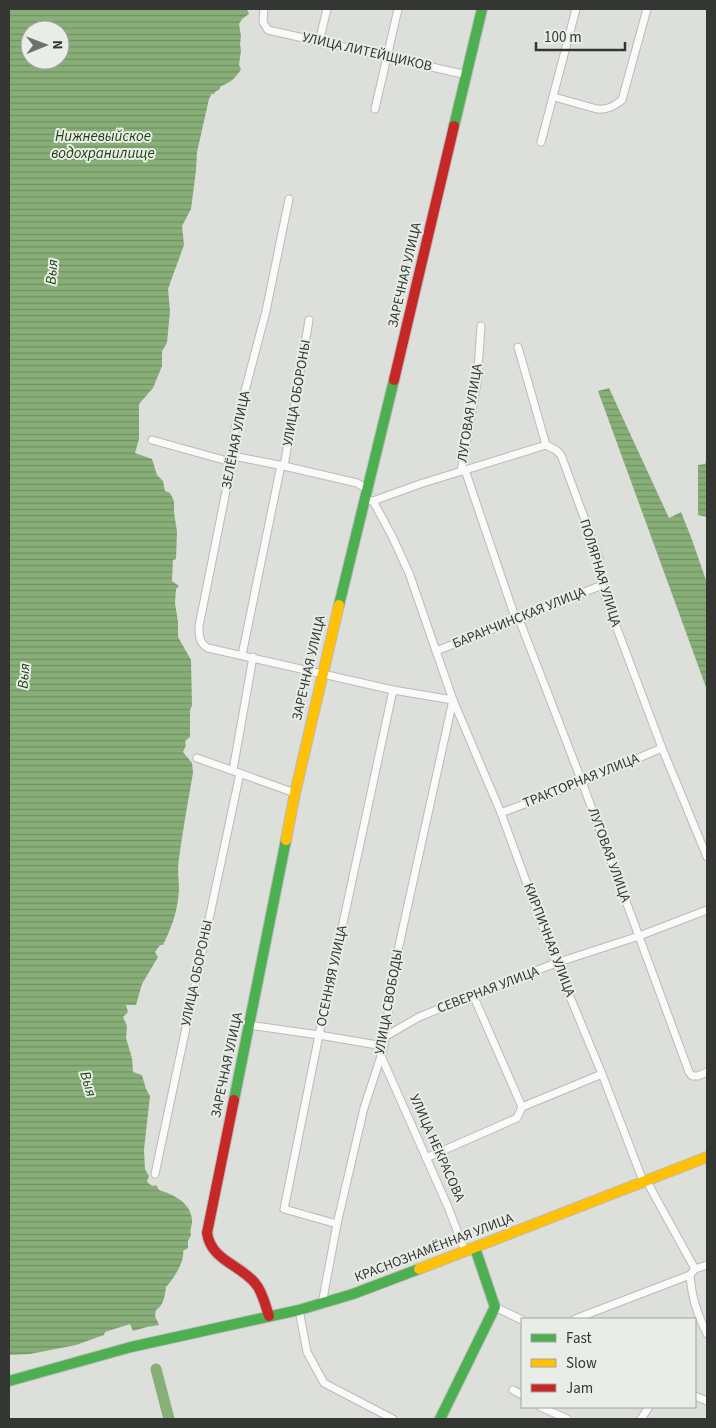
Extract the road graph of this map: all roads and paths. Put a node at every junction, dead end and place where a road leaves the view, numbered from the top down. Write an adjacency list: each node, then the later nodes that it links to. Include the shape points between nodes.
1 (264, 9): 7 (street, УЛИЦА ЛИТЕЙЩИКОВ, via 263,22 268,30)
2 (327, 9): 7 (street)
3 (398, 9): 8 (street)
4 (482, 9): 9 (street, ЗАРЕЧНАЯ УЛИЦА)
5 (576, 9): 10 (street)
6 (647, 9): 10 (street, via 622,100 597,110)
7 (319, 42): 8 (street, УЛИЦА ЛИТЕЙЩИКОВ)
8 (387, 57): 9 (street, УЛИЦА ЛИТЕЙЩИКОВ); 11 (street)
9 (467, 75): 22 (street, ЗАРЕЧНАЯ УЛИЦА)
10 (554, 97): 12 (street)
11 (375, 109)
12 (541, 142)
13 (289, 199): 19 (street, ЗЕЛЁНАЯ УЛИЦА, via 266,311 235,429)
14 (309, 320): 20 (street, УЛИЦА ОБОРОНЫ)
15 (481, 326): 21 (street, ЛУГОВАЯ УЛИЦА, via 477,384)
16 (518, 348): 18 (street, ПОЛЯРНАЯ УЛИЦА)
17 (152, 440): 19 (street)
18 (546, 444): 21 (street); 24 (street, ПОЛЯРНАЯ УЛИЦА, via 561,455 599,558)
19 (232, 459): 20 (street); 27 (street, ЗЕЛЁНАЯ УЛИЦА, via 199,635 208,648)
20 (282, 466): 22 (street); 27 (street, УЛИЦА ОБОРОНЫ)
21 (463, 470): 23 (street); 25 (street, ЛУГОВАЯ УЛИЦА)
22 (368, 488): 23 (street, ЗАРЕЧНАЯ УЛИЦА)
23 (369, 501): 26 (street, КИРПИЧНАЯ УЛИЦА, via 392,536 409,573); 29 (street, ЗАРЕЧНАЯ УЛИЦА)
24 (602, 585): 25 (street, БАРАНЧИНСКАЯ УЛИЦА); 32 (street, ПОЛЯРНАЯ УЛИЦА)
25 (518, 620): 26 (street, БАРАНЧИНСКАЯ УЛИЦА); 35 (street, ЛУГОВАЯ УЛИЦА)
26 (436, 651): 31 (street, КИРПИЧНАЯ УЛИЦА)
27 (242, 655): 28 (street)
28 (253, 657): 29 (street); 34 (street, УЛИЦА ОБОРОНЫ)
29 (322, 673): 30 (street); 36 (street, ЗАРЕЧНАЯ УЛИЦА)
30 (393, 690): 31 (street); 44 (street, ОСЕННЯЯ УЛИЦА)
31 (453, 700): 37 (street, КИРПИЧНАЯ УЛИЦА); 45 (street, УЛИЦА СВОБОДЫ, via 391,982)
32 (662, 748): 35 (street, ТРАКТОРНАЯ УЛИЦА); 38 (street, ПОЛЯРНАЯ УЛИЦА)
33 (197, 758): 34 (street)
34 (236, 772): 36 (street); 53 (street, УЛИЦА ОБОРОНЫ)
35 (582, 782): 37 (street, ТРАКТОРНАЯ УЛИЦА); 40 (street, ЛУГОВАЯ УЛИЦА)
36 (295, 793): 43 (street, ЗАРЕЧНАЯ УЛИЦА)
37 (501, 814): 41 (street, КИРПИЧНАЯ УЛИЦА)
38 (707, 857)
39 (707, 910): 40 (street, СЕВЕРНАЯ УЛИЦА)
40 (639, 936): 41 (street, СЕВЕРНАЯ УЛИЦА); 48 (street, ЛУГОВАЯ УЛИЦА, via 689,1072 692,1076)
41 (556, 963): 42 (street, СЕВЕРНАЯ УЛИЦА); 49 (street, КИРПИЧНАЯ УЛИЦА)
42 (473, 995): 45 (street, СЕВЕРНАЯ УЛИЦА, via 419,1017); 50 (street)
43 (249, 1025): 44 (street); 62 (street, ЗАРЕЧНАЯ УЛИЦА, via 207,1233 208,1243 214,1251 245,1273 260,1291)
44 (319, 1034): 46 (street); 55 (street, ОСЕННЯЯ УЛИЦА, via 284,1209)
45 (386, 1036): 46 (street, УЛИЦА СВОБОДЫ)
46 (383, 1046): 47 (street, УЛИЦА СВОБОДЫ)
47 (381, 1056): 52 (street, УЛИЦА НЕКРАСОВА); 55 (street, УЛИЦА СВОБОДЫ, via 364,1108)
48 (707, 1072)
49 (602, 1074): 50 (street); 54 (street, КИРПИЧНАЯ УЛИЦА)
50 (522, 1107): 52 (street, via 517,1118)
51 (707, 1157): 54 (street, КРАСНОЗНАМЁННАЯ УЛИЦА)
52 (426, 1158): 56 (street, УЛИЦА НЕКРАСОВА)
53 (155, 1174)
54 (645, 1180): 56 (street, КРАСНОЗНАМЁННАЯ УЛИЦА); 58 (street, КИРПИЧНАЯ УЛИЦА)
55 (337, 1224): 59 (street, УЛИЦА СВОБОДЫ)
56 (470, 1250): 59 (street, КРАСНОЗНАМЁННАЯ УЛИЦА); 60 (street, УЛИЦА НЕКРАСОВА)
57 (707, 1265): 58 (street)
58 (693, 1272): 63 (street); 65 (street, КИРПИЧНАЯ УЛИЦА, via 693,1300)
59 (322, 1304): 61 (street, КРАСНОЗНАМЁННАЯ УЛИЦА)
60 (495, 1307): 64 (street); 72 (street)
61 (299, 1310): 62 (street, КРАСНОЗНАМЁННАЯ УЛИЦА); 71 (street, via 307,1352 324,1383)
62 (269, 1316): 66 (street, КРАСНОЗНАМЁННАЯ УЛИЦА)
63 (578, 1318)
64 (521, 1320)
65 (707, 1334)
66 (9, 1380)
67 (513, 1390): 68 (street)
68 (521, 1394)
69 (543, 1408): 73 (street)
70 (648, 1408): 74 (street)
71 (393, 1419)
72 (440, 1419)
73 (567, 1419)
74 (641, 1419)

